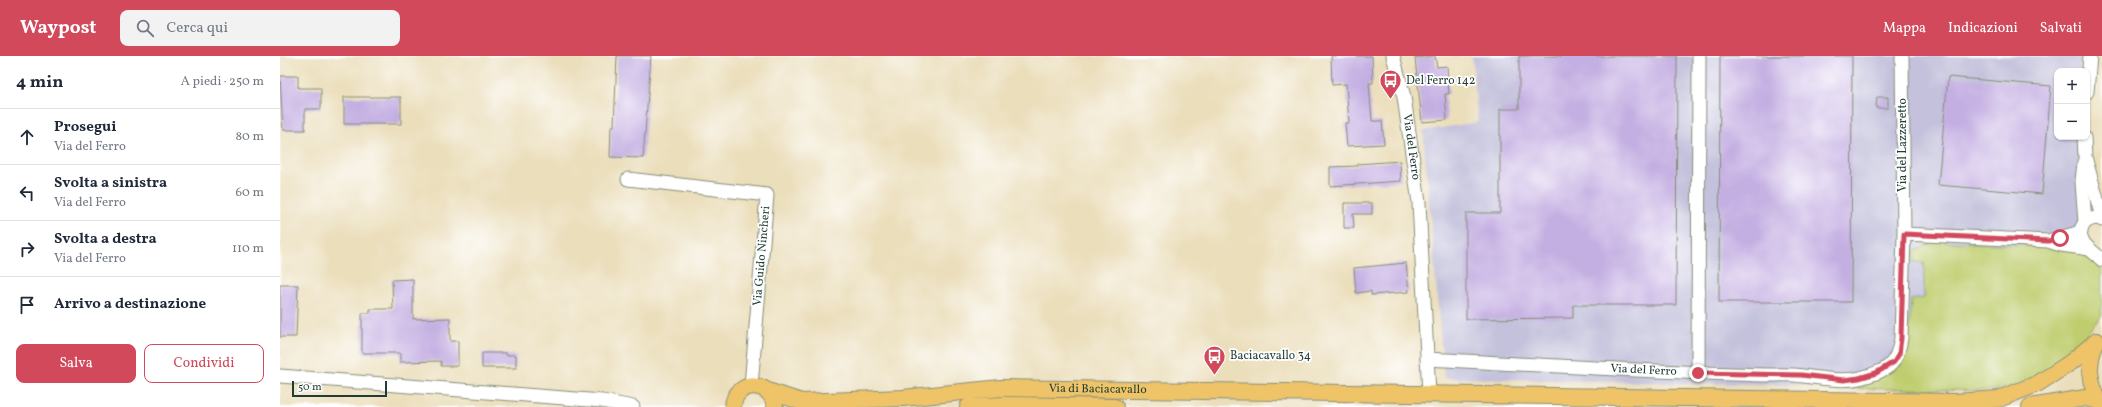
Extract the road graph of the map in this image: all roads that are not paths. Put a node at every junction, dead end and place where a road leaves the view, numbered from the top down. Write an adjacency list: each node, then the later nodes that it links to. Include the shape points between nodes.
1 (1393, 56): 16 (street, Via del Ferro, via 1404,97 1419,203)
2 (1699, 56): 17 (street)
3 (1902, 56): 11 (street, Via del Lazzeretto)
4 (2090, 56): 5 (street)
5 (2089, 68)
6 (2084, 140): 7 (street)
7 (2085, 157): 9 (street); 10 (street, via 2082,182)
8 (628, 179): 19 (street, Via Guido Nincheri, via 767,195)
9 (2102, 218): 10 (street, via 2095,218)
10 (2083, 227): 12 (street); 13 (street, via 2081,240)
11 (1904, 234): 12 (street); 17 (street, Via del Ferro, via 1899,354 1886,368 1859,378 1844,380 1801,375)
12 (2048, 241): 13 (street)
13 (2090, 249): 14 (street)
14 (2102, 260)
15 (2099, 337): 21 (main road, via 2070,364 2037,384 1999,399 1955,402); 22 (main road, via 2091,354 2089,367 2090,381)
16 (1427, 359): 17 (street, Via del Ferro); 21 (street, Via del Ferro)
17 (1698, 373)
18 (280, 376): 23 (street, via 602,401)
19 (751, 386): 20 (main road, Via di Baciacavallo, via 762,387); 24 (main road, via 738,392)
20 (768, 391): 21 (main road, Via di Baciacavallo, via 802,402 903,398 1001,388); 25 (main road, via 774,399)
21 (1429, 394)
22 (2100, 403): 28 (main road, via 2086,398)
23 (634, 407)
24 (733, 407)
25 (775, 407)
26 (968, 407): 27 (main road, Via di Baciacavallo)
27 (1115, 407)
28 (2030, 407)

